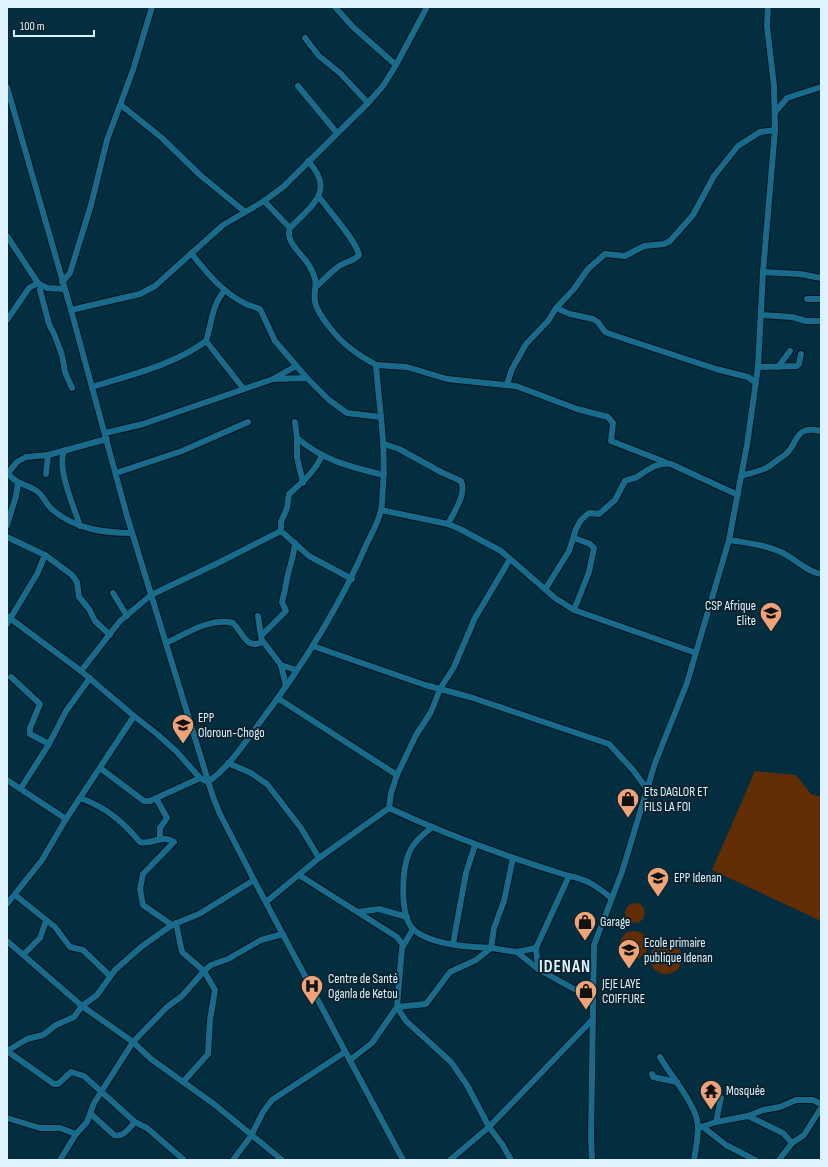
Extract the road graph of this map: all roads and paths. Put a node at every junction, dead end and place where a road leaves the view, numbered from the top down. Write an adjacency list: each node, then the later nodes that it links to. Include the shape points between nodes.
1 (152, 7): 11 (street)
2 (335, 7): 6 (street, via 353,27)
3 (426, 7): 6 (street)
4 (768, 7): 12 (street)
5 (305, 38): 10 (street, via 319,56 340,73)
6 (396, 65): 10 (street)
7 (298, 86): 14 (street)
8 (7, 87): 25 (street)
9 (821, 87): 12 (street, via 786,98)
10 (368, 103): 14 (street)
11 (121, 105): 18 (street); 25 (street, via 107,140 91,205 70,273)
12 (776, 111): 13 (street)
13 (776, 130): 22 (street); 30 (street, via 760,132 738,146 714,176 693,216 670,241 644,246 625,256 605,254 588,269)
14 (337, 133): 15 (street)
15 (308, 161): 16 (street, via 320,178 322,187); 17 (street, via 283,187)
16 (319, 197): 19 (street); 26 (street, via 349,236 359,255 329,274)
17 (264, 201): 18 (street); 19 (street)
18 (244, 211): 21 (street, via 223,225)
19 (290, 228): 26 (street, via 289,240 308,264 316,278)
20 (7, 236): 24 (street)
21 (191, 253): 27 (street); 31 (street, via 165,279 140,294)
22 (763, 272): 23 (street); 32 (street)
23 (821, 278)
24 (39, 284): 25 (street, via 48,288); 33 (street, via 29,288); 47 (street, via 49,324 56,336)
25 (63, 285): 31 (street)
26 (317, 286): 38 (street, via 317,310 331,329 350,348)
27 (225, 290): 35 (street, via 218,299); 39 (street, via 245,304 260,309 272,337)
28 (807, 299): 29 (street)
29 (821, 299)
30 (556, 308): 44 (street, via 579,317 593,319 605,332 710,368 748,377); 45 (street, via 548,321 526,344)
31 (71, 310): 46 (street)
32 (761, 315): 34 (street, via 792,316 806,321); 40 (street)
33 (7, 320)
34 (821, 321)
35 (206, 341): 46 (street, via 176,358); 48 (street)
36 (790, 351): 41 (street)
37 (801, 354): 41 (street, via 797,366)
38 (376, 365): 45 (street, via 407,367 447,379); 49 (street)
39 (296, 366): 42 (street); 43 (street)
40 (758, 367): 41 (street); 44 (street)
41 (778, 367)
42 (307, 378): 43 (street); 49 (street, via 329,400 347,413)
43 (273, 379): 48 (street)
44 (756, 383): 64 (street)
45 (507, 384): 59 (street, via 608,418 613,422 610,441)
46 (92, 387): 53 (street)
47 (72, 388)
48 (243, 388): 53 (street)
49 (380, 417): 55 (street)
50 (248, 422): 61 (street, via 182,451)
51 (295, 422): 54 (street)
52 (821, 431): 64 (street, via 810,429 802,432 786,454 770,466)
53 (106, 436): 56 (street); 61 (street)
54 (297, 438): 58 (street); 66 (street, via 297,457)
55 (384, 444): 63 (street); 69 (street, via 400,449 461,481 464,489)
56 (65, 450): 57 (street); 71 (street, via 62,455 62,467)
57 (48, 455): 60 (street, via 21,459); 62 (street)
58 (322, 456): 63 (street, via 351,467); 66 (street, via 318,466)
59 (666, 462): 67 (street); 75 (street, via 625,481 615,500 602,512 586,514 576,529)
60 (8, 473): 65 (street)
61 (116, 473): 73 (street)
62 (46, 474)
63 (384, 475): 68 (street)
64 (741, 476): 67 (street)
65 (18, 483): 70 (street); 71 (street, via 38,492 53,511)
66 (303, 483): 72 (street, via 290,494 281,522)
67 (738, 495): 76 (street)
68 (381, 510): 69 (street); 81 (street)
69 (448, 524): 79 (street, via 501,551)
70 (7, 525)
71 (80, 526): 73 (street, via 109,533)
72 (281, 531): 77 (street); 84 (street)
73 (132, 533): 84 (street)
74 (7, 537): 78 (street)
75 (574, 538): 82 (street); 85 (street, via 594,548 589,572)
76 (729, 540): 80 (street, via 771,548); 93 (street)
77 (294, 543): 81 (street, via 319,563); 90 (street, via 294,557 282,602 286,610)
78 (45, 555): 88 (street); 89 (street, via 72,575 77,582 78,597 89,609 95,621)
79 (510, 559): 82 (street); 100 (street, via 475,618 454,667)
80 (821, 574)
81 (352, 579): 92 (street)
82 (546, 588): 85 (street, via 555,598)
83 (113, 593): 86 (street)
84 (151, 595): 86 (street); 91 (street)
85 (574, 610): 93 (street)
86 (127, 616): 89 (street)
87 (258, 616): 90 (street)
88 (8, 620): 96 (street)
89 (110, 635): 96 (street)
90 (262, 639): 91 (street, via 255,645 250,644 233,623 223,622 198,627); 94 (street)
91 (166, 644): 109 (street)
92 (314, 646): 95 (street); 100 (street)
93 (696, 653): 111 (street)
94 (281, 665): 95 (street); 99 (street)
95 (296, 670): 99 (street)
96 (81, 671): 98 (street)
97 (11, 677): 103 (street, via 40,704 30,734)
98 (90, 678): 102 (street); 103 (street, via 66,711)
99 (286, 686): 101 (street)
100 (440, 689): 106 (street, via 431,712 416,735); 111 (street, via 609,744)
101 (279, 699): 104 (street); 106 (street)
102 (134, 716): 105 (street); 107 (street, via 176,751)
103 (49, 744): 110 (street)
104 (228, 763): 109 (street); 119 (street, via 251,772 267,784 301,828)
105 (100, 768): 112 (street); 113 (street, via 144,801)
106 (397, 775): 114 (street)
107 (200, 778): 109 (street); 113 (street)
108 (7, 780): 110 (street)
109 (208, 782): 123 (street, via 220,814)
110 (21, 788): 115 (street)
111 (647, 789): 125 (street, via 622,872)
112 (80, 798): 115 (street); 117 (street, via 96,804 116,817 140,842)
113 (156, 798): 117 (street, via 167,818 160,828)
114 (388, 808): 116 (street); 119 (street)
115 (66, 819): 124 (street, via 42,860)
116 (431, 828): 118 (street); 129 (street, via 414,845 406,862 403,893)
117 (160, 839): 131 (street, via 168,839 174,843 145,871 140,889 141,898 143,905 150,911)
118 (475, 845): 120 (street); 135 (street, via 466,873)
119 (319, 858): 121 (street)
120 (513, 858): 122 (street); 137 (street)
121 (299, 875): 126 (street); 128 (street)
122 (569, 876): 125 (street, via 590,882); 138 (street)
123 (254, 880): 126 (street); 131 (street, via 199,914)
124 (16, 895): 127 (street); 130 (street)
125 (611, 898): 144 (street, via 594,945)
126 (266, 902): 133 (street)
127 (7, 904)
128 (358, 912): 129 (street, via 378,909); 136 (street, via 397,937)
129 (407, 917): 132 (street)
130 (46, 921): 140 (street, via 40,938); 143 (street, via 55,927 70,947 83,950)
131 (174, 924): 142 (street, via 182,952); 143 (street, via 141,947)
132 (413, 929): 135 (street, via 440,942); 136 (street)
133 (283, 934): 142 (street, via 261,940); 149 (street)
134 (7, 941): 140 (street)
135 (453, 944): 137 (street)
136 (403, 945): 146 (street)
137 (491, 948): 139 (street); 146 (street, via 476,960 450,972 426,1004)
138 (536, 948): 139 (street); 141 (street)
139 (517, 952): 141 (street)
140 (24, 954): 145 (street)
141 (538, 969): 144 (street)
142 (204, 971): 148 (street, via 199,979 167,1007); 153 (street, via 215,990 208,1051 206,1057)
143 (110, 976): 145 (street, via 92,1000)
144 (592, 999): 147 (street)
145 (82, 1006): 148 (street); 155 (street, via 70,1020 7,1051 54,1084 58,1084 67,1074 76,1072)
146 (397, 1007): 151 (street, via 372,1044); 164 (street, via 406,1021 451,1062 467,1085)
147 (592, 1020): 164 (street); 176 (street)
148 (134, 1042): 153 (street, via 151,1059); 155 (street)
149 (345, 1052): 151 (street); 167 (street, via 272,1100)
150 (660, 1057): 154 (street)
151 (350, 1060): 173 (street)
152 (652, 1074): 154 (street, via 656,1078)
153 (182, 1082): 167 (street, via 214,1104)
154 (677, 1082): 165 (street)
155 (102, 1093): 159 (street, via 94,1103); 162 (street)
156 (721, 1098): 163 (street)
157 (821, 1104): 160 (street, via 813,1100 796,1100)
158 (821, 1108): 168 (street, via 804,1135)
159 (91, 1114): 162 (street, via 118,1136); 166 (street)
160 (748, 1116): 163 (street); 168 (street, via 783,1133)
161 (7, 1118): 166 (street, via 40,1128 60,1128)
162 (135, 1122): 170 (street, via 147,1128)
163 (716, 1122): 165 (street)
164 (489, 1126): 174 (street); 175 (street)
165 (700, 1126): 177 (street); 178 (street, via 726,1145)
166 (76, 1134): 169 (street)
167 (251, 1136): 171 (street); 172 (street)
168 (792, 1143): 179 (street)
169 (60, 1160)
170 (184, 1160)
171 (233, 1160)
172 (282, 1160)
173 (403, 1160)
174 (450, 1160)
175 (511, 1160)
176 (592, 1160)
177 (694, 1160)
178 (754, 1160)
179 (779, 1160)

